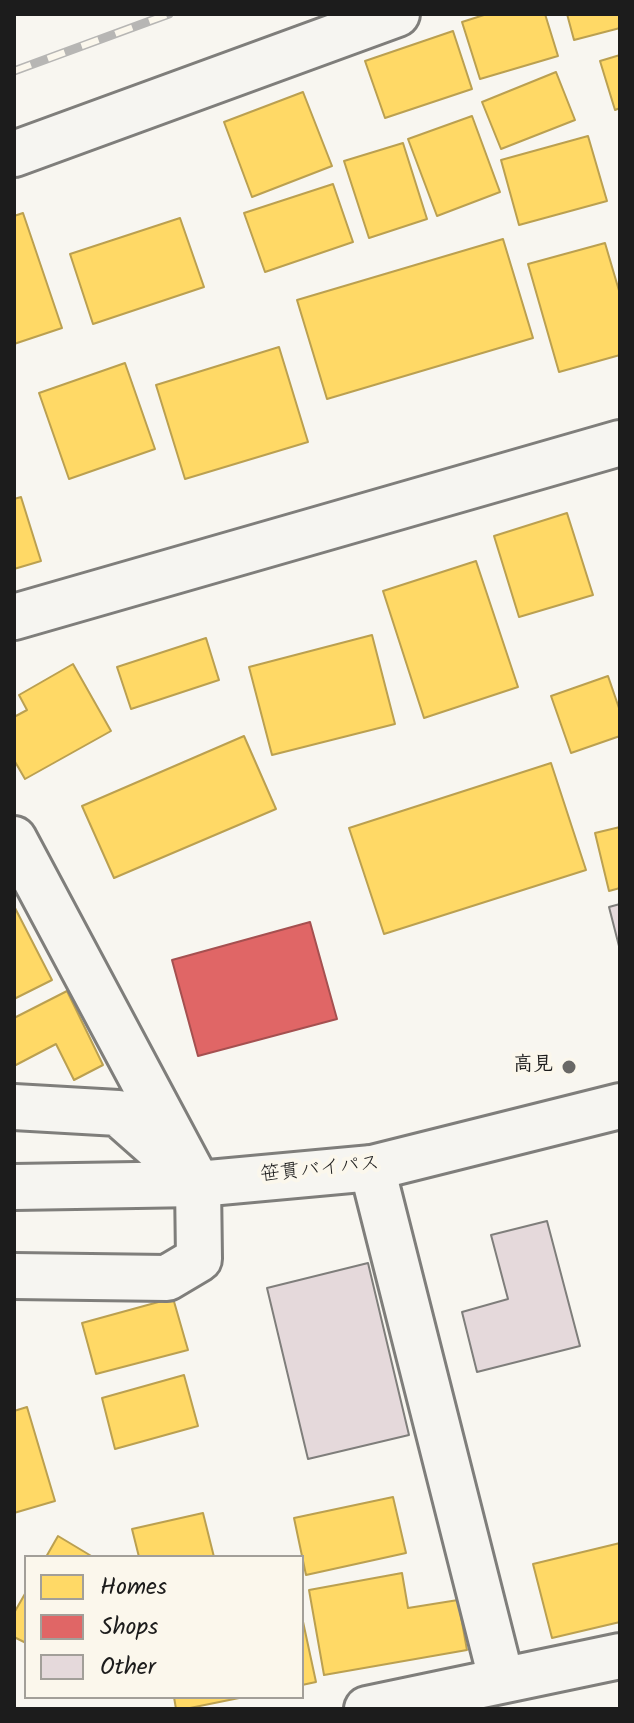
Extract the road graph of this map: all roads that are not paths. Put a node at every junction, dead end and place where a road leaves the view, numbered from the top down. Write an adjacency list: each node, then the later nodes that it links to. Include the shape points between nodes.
1 (397, 14): 2 (street)
2 (14, 154)
3 (620, 443): 4 (street)
4 (14, 617)
5 (14, 839): 9 (street)
6 (620, 1106): 8 (street, 笹貫バイパス)
7 (14, 1107): 9 (street, via 118,1113)
8 (372, 1168): 9 (street, 笹貫バイパス); 13 (street)
9 (198, 1184): 10 (street, 笹貫バイパス); 11 (street, via 199,1259 167,1278)
10 (14, 1187)
11 (14, 1276)
12 (620, 1656): 13 (street)
13 (501, 1678): 14 (street)
14 (367, 1709)

